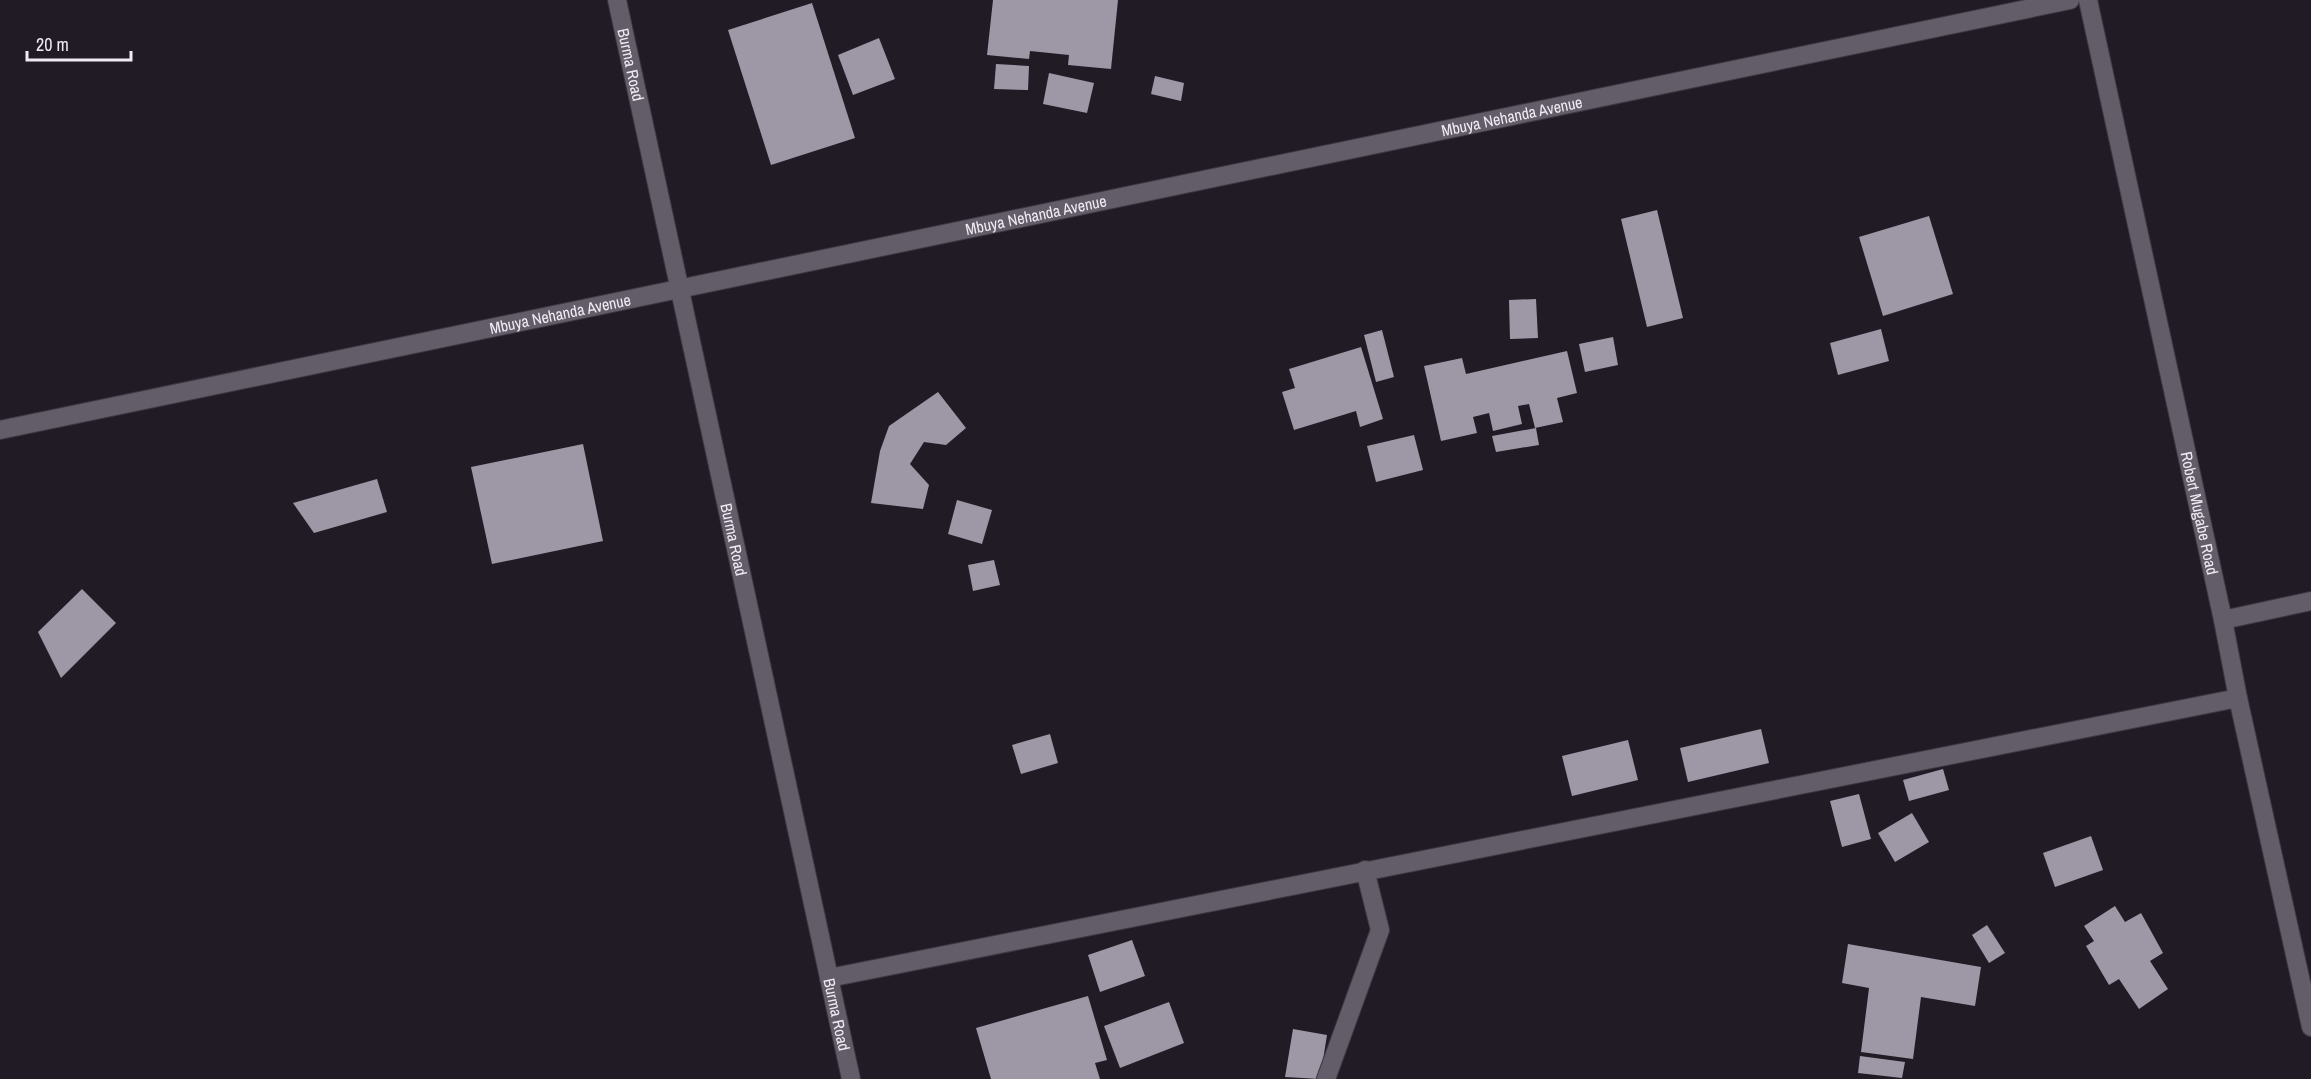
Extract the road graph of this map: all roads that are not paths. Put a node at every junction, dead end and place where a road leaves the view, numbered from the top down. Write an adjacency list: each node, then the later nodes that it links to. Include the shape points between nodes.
1 (617, 0): 4 (street, Burma Road)
2 (2070, 0): 4 (street, Mbuya Nehanda Avenue)
3 (2088, 0): 7 (street, Robert Mugabe Road)
4 (681, 290): 5 (street, Mbuya Nehanda Avenue); 10 (street, Burma Road)
5 (0, 430)
6 (2311, 601): 7 (street)
7 (2223, 620): 8 (street, Robert Mugabe Road)
8 (2238, 699): 9 (street); 11 (street, Robert Mugabe Road)
9 (1365, 870): 10 (street); 13 (street, via 1380,930)
10 (829, 978): 12 (street, Burma Road)
11 (2311, 1027)
12 (851, 1079)
13 (1326, 1079)

